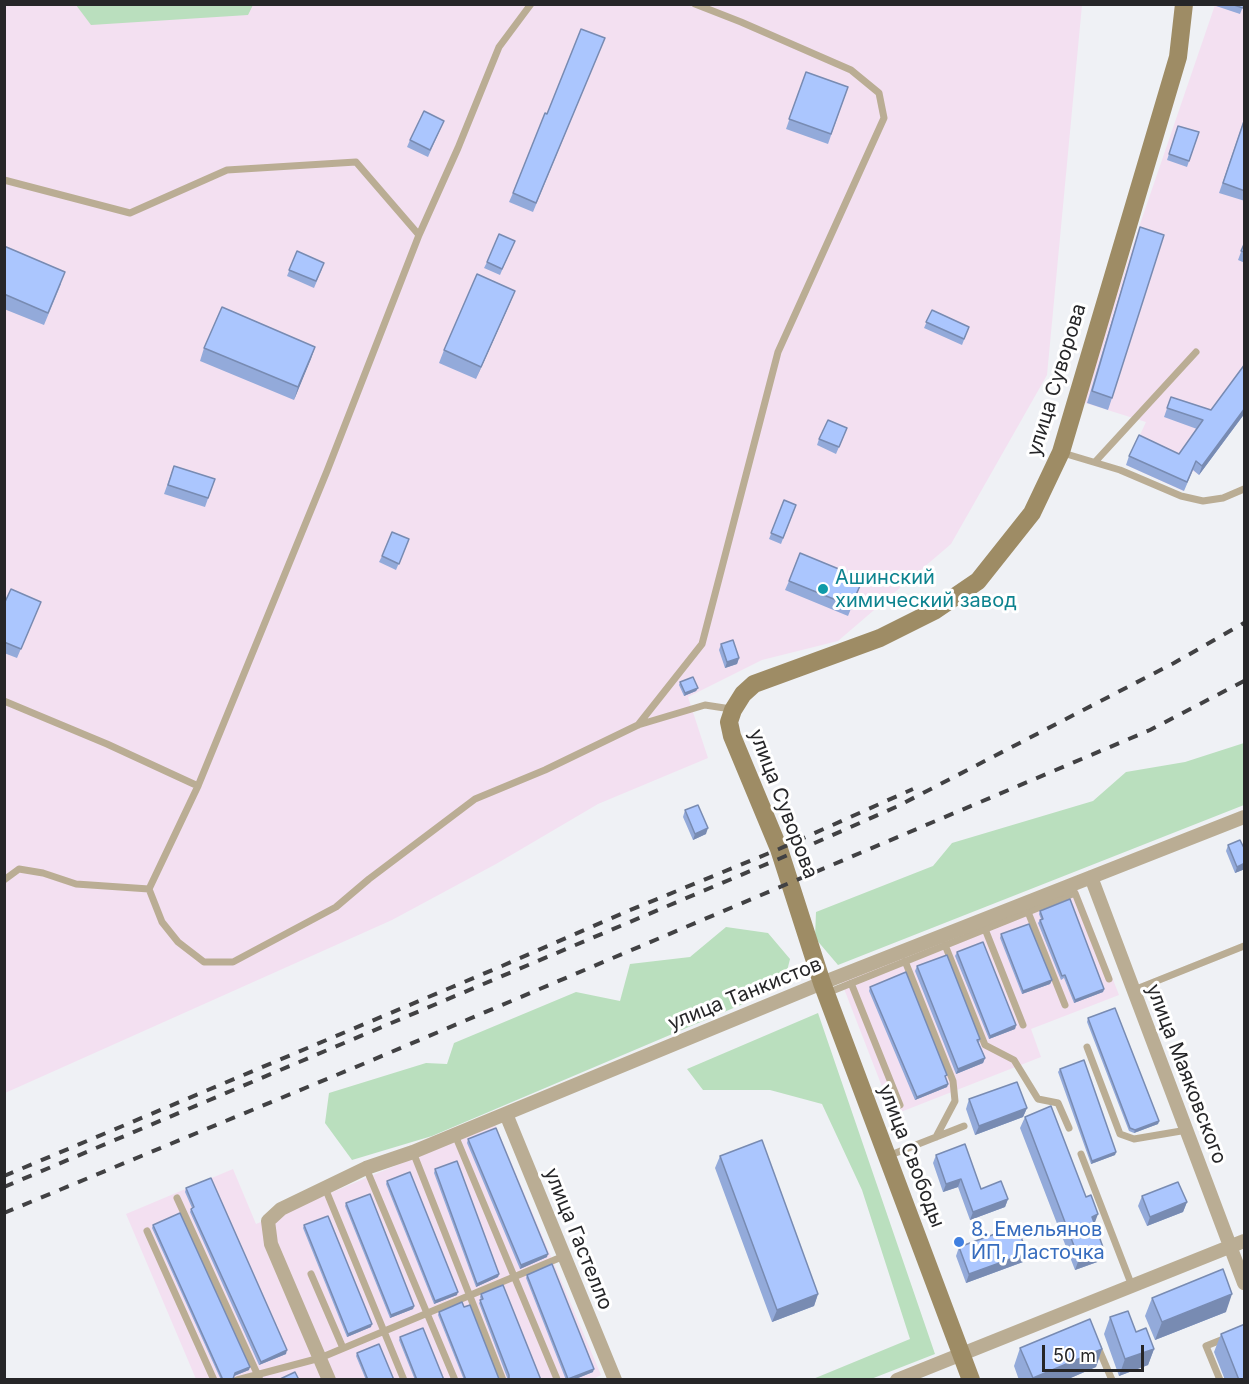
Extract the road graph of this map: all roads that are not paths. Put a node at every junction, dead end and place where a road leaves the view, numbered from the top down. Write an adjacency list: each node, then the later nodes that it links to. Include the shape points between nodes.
1 (531, 4): 5 (lane, via 499,47)
2 (695, 4): 12 (lane, via 851,70 879,93 884,118 778,352 702,644)
3 (1184, 4): 7 (street, улица Суворова, via 1178,57)
4 (4, 180): 5 (lane, via 130,213 227,170 356,162)
5 (418, 234): 13 (lane, via 327,471)
6 (1196, 352): 8 (lane)
7 (1060, 452): 8 (lane); 11 (street, улица Суворова, via 1032,513 978,581 934,611 880,638 754,684)
8 (1095, 462): 9 (lane, via 1203,501)
9 (1245, 489)
10 (4, 701): 13 (lane)
11 (733, 710): 12 (lane, via 705,705); 25 (street, улица Суворова, via 729,722 732,736 779,849)
12 (638, 725): 17 (lane, via 475,800 336,907 233,962 204,962 177,942 162,922)
13 (198, 786): 17 (lane)
14 (1245, 817): 15 (street, улица Танкистов)
15 (1091, 877): 25 (street, улица Танкистов); 26 (street, улица Маяковского)
16 (4, 880): 17 (lane, via 19,869 76,884)
17 (149, 889)
18 (1028, 912): 19 (lane); 23 (lane, via 1075,893); 27 (lane)
19 (985, 929): 20 (lane); 28 (lane)
20 (945, 945): 22 (lane); 33 (lane, via 985,1045 1014,1060 1038,1099 1058,1103)
21 (1245, 946): 26 (lane)
22 (905, 961): 24 (lane); 36 (lane, via 953,1081 955,1101)
23 (1109, 979)
24 (851, 983): 25 (lane); 30 (lane)
25 (824, 988): 31 (street, улица Танкистов); 39 (street, улица Свободы)
26 (1134, 990): 34 (street, улица Маяковского)
27 (1065, 1005)
28 (1023, 1025)
29 (1087, 1047): 34 (lane, via 1120,1134 1134,1139)
30 (900, 1105)
31 (506, 1114): 35 (street, улица Танкистов); 46 (street, улица Гастелло)
32 (964, 1126): 36 (lane)
33 (1069, 1128)
34 (1186, 1130): 45 (street, улица Маяковского)
35 (455, 1135): 37 (street, улица Танкистов); 48 (lane)
36 (936, 1137): 39 (lane)
37 (413, 1152): 40 (street, улица Танкистов); 51 (lane)
38 (1081, 1154): 50 (lane)
39 (887, 1156): 57 (street, улица Свободы)
40 (366, 1168): 41 (street, улица Танкистов); 52 (lane)
41 (324, 1186): 53 (lane); 58 (street, улица Танкистов, via 281,1209 268,1221 271,1244)
42 (177, 1198): 59 (lane)
43 (147, 1231): 61 (lane)
44 (1245, 1241): 45 (street)
45 (1230, 1247): 49 (street, улица Маяковского); 50 (street)
46 (564, 1256): 48 (lane); 67 (street, улица Гастелло)
47 (310, 1274): 56 (lane)
48 (515, 1276): 51 (lane); 60 (lane)
49 (1245, 1284)
50 (1132, 1286): 57 (street, via 1083,1312)
51 (470, 1294): 52 (lane); 66 (lane)
52 (427, 1312): 53 (lane); 65 (lane)
53 (384, 1330): 56 (lane); 64 (lane)
54 (1235, 1334): 71 (lane, via 1206,1346)
55 (1094, 1338): 70 (lane)
56 (343, 1348): 58 (lane)
57 (961, 1354): 68 (street); 69 (street, улица Свободы)
58 (320, 1358): 59 (lane); 63 (street)
59 (259, 1377): 62 (lane)
60 (556, 1379)
61 (214, 1380)
62 (237, 1380)
63 (329, 1380)
64 (404, 1380)
65 (455, 1380)
66 (503, 1380)
67 (615, 1380)
68 (897, 1380)
69 (970, 1380)
70 (1112, 1380)
71 (1220, 1380)

